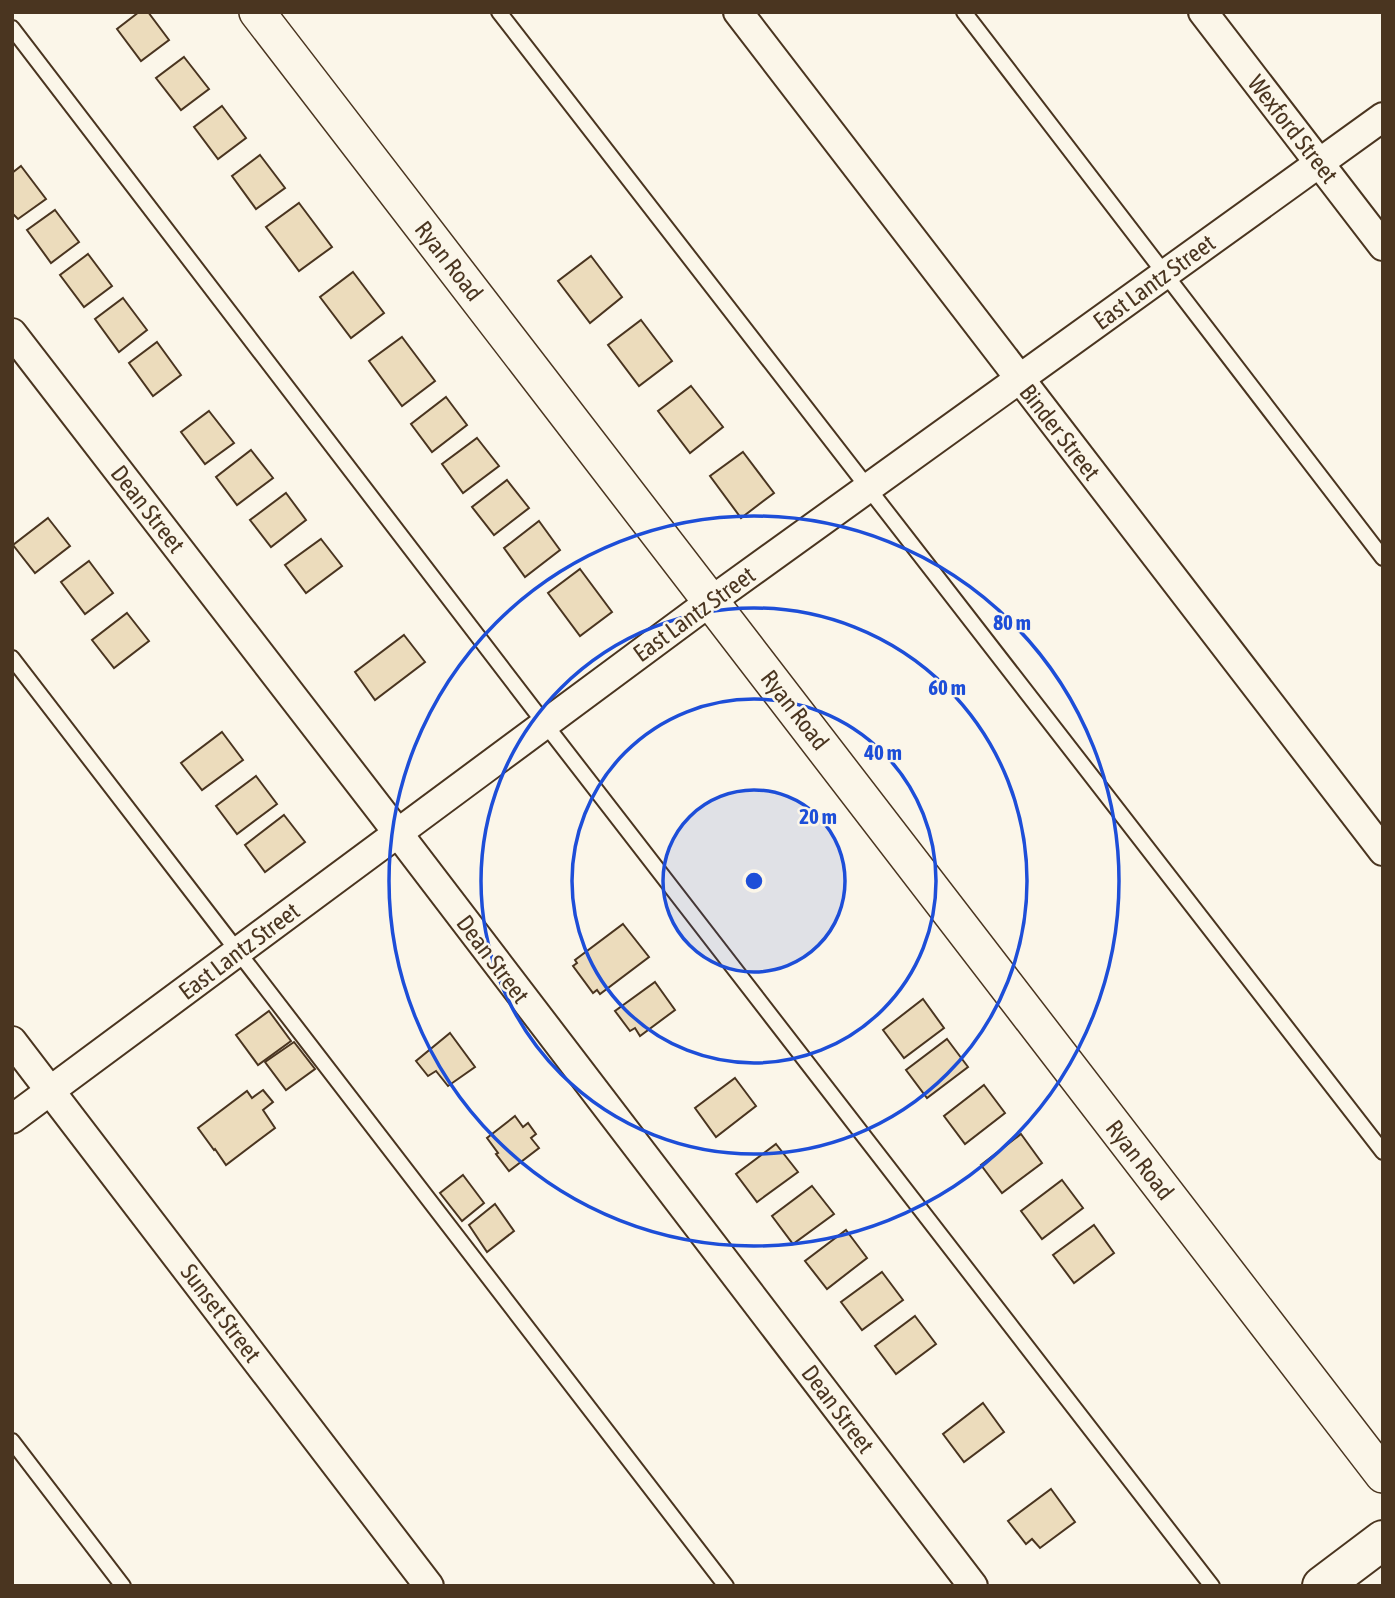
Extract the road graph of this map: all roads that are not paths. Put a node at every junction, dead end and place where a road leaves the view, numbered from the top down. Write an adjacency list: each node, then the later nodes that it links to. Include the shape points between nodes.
1 (257, 12): 15 (street, Ryan Road)
2 (499, 12): 13 (lane)
3 (738, 12): 12 (street, Binder Street)
4 (964, 12): 10 (lane)
5 (1203, 12): 8 (street, Wexford Street)
6 (12, 28): 17 (lane)
7 (1383, 117): 8 (street, East Lantz Street)
8 (1319, 163): 9 (street, Wexford Street); 10 (street, East Lantz Street)
9 (1383, 246)
10 (1166, 274): 12 (street, East Lantz Street); 14 (lane)
11 (12, 334): 18 (street, Dean Street)
12 (1020, 379): 13 (street, East Lantz Street); 19 (street, Binder Street)
13 (868, 488): 15 (street, East Lantz Street); 24 (lane)
14 (1383, 558)
15 (711, 601): 17 (street, East Lantz Street); 26 (street, Ryan Road)
16 (12, 658): 20 (lane)
17 (545, 724): 18 (street, East Lantz Street); 32 (lane)
18 (397, 833): 20 (street, East Lantz Street); 31 (street, Dean Street)
19 (1383, 851)
20 (239, 951): 22 (street, East Lantz Street); 30 (lane)
21 (12, 1041): 22 (street, Sunset Street)
22 (51, 1091): 23 (street, East Lantz Street); 29 (street, Sunset Street)
23 (12, 1119)
24 (1383, 1152)
25 (12, 1441): 28 (lane)
26 (1383, 1475)
27 (1383, 1541): 33 (main road)
28 (123, 1586)
29 (429, 1586)
30 (726, 1586)
31 (972, 1586)
32 (1212, 1586)
33 (1322, 1586)

